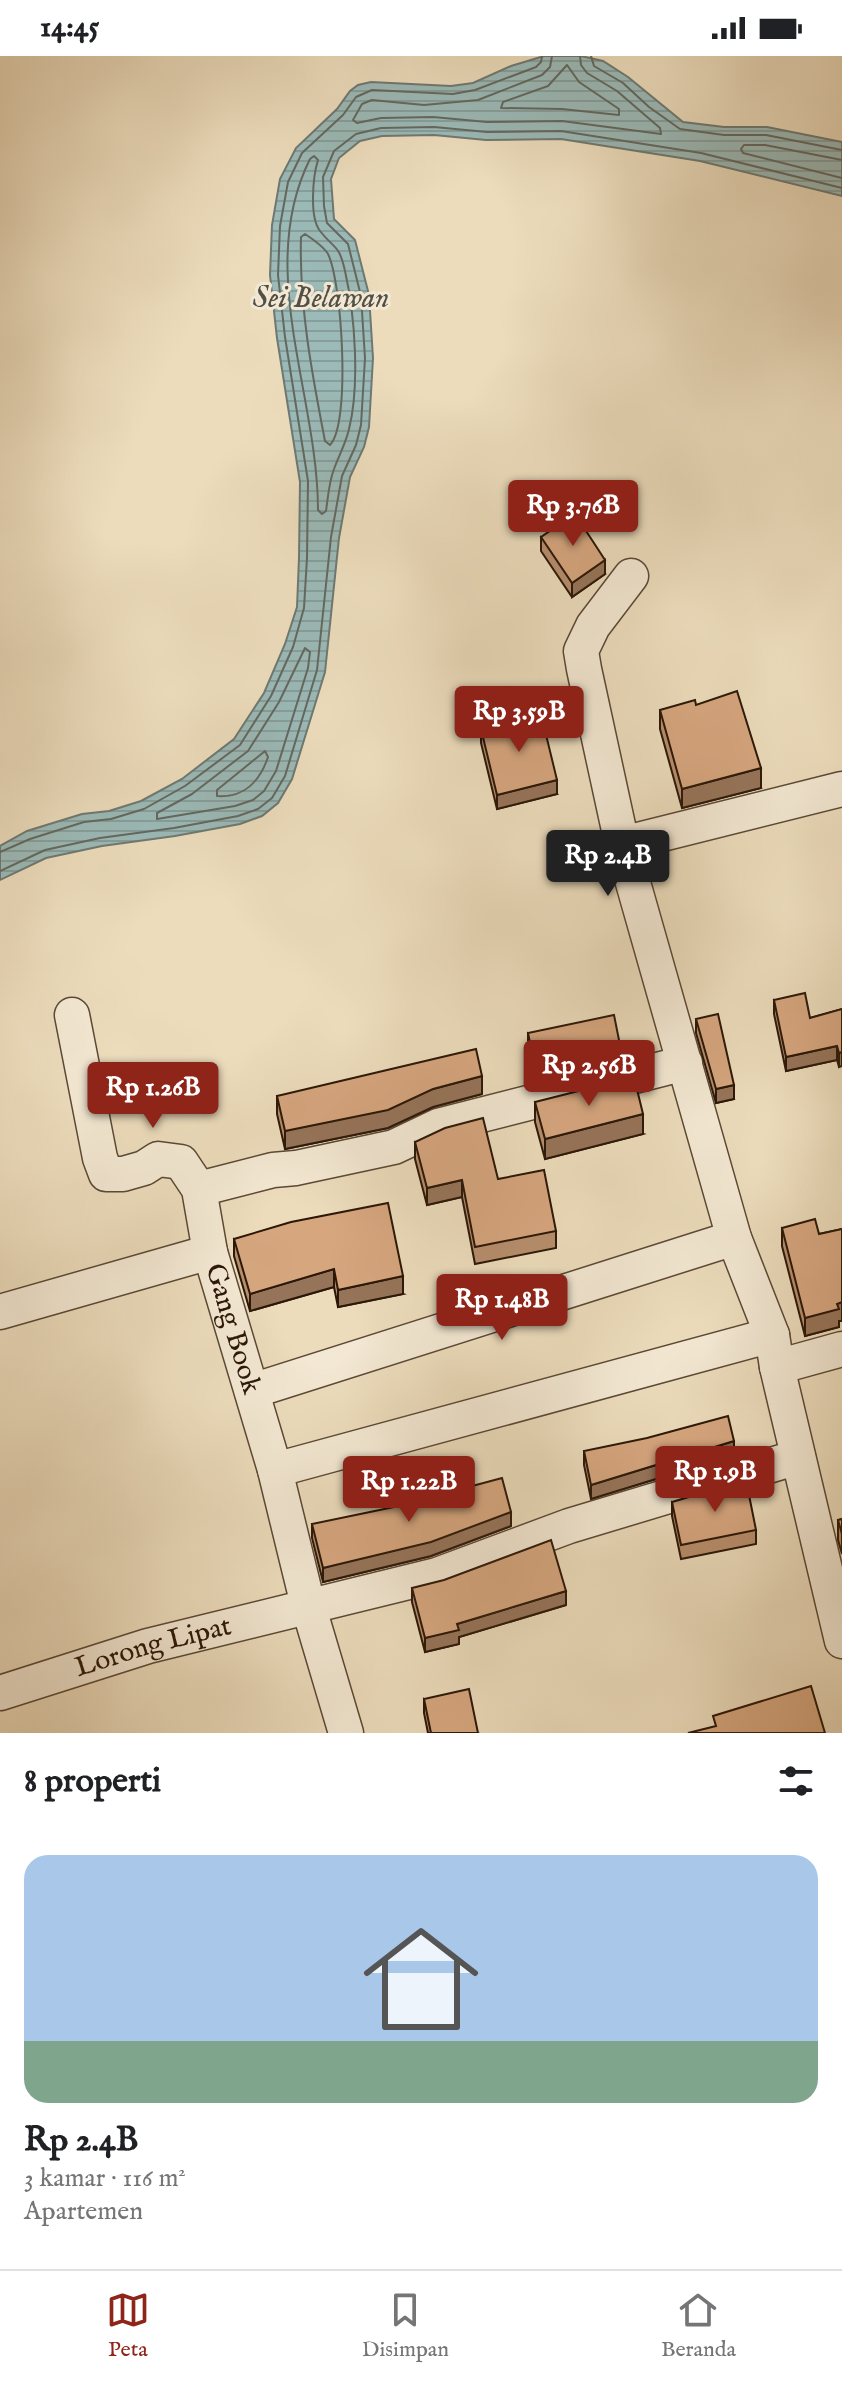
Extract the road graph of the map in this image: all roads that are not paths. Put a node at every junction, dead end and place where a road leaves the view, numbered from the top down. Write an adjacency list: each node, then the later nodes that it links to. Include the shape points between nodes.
1 (631, 576): 3 (street, via 581,651)
2 (842, 789): 3 (street)
3 (622, 844): 5 (street)
4 (72, 1015): 6 (street, via 106,1174 144,1168 158,1159 181,1162)
5 (685, 1063): 6 (street, via 438,1126 394,1147); 7 (street)
6 (199, 1189): 8 (street, Gang Book)
7 (734, 1238): 11 (street); 12 (street)
8 (210, 1252): 9 (street); 12 (street, Gang Book)
9 (0, 1312)
10 (842, 1349): 11 (street)
11 (774, 1351): 13 (street); 14 (street)
12 (252, 1391): 14 (street, Gang Book)
13 (798, 1457): 15 (street, Lorong Lipat, via 569,1526 437,1575); 16 (street)
14 (275, 1470): 15 (street, Gang Book)
15 (308, 1605): 17 (street, Lorong Lipat, via 148,1646); 18 (street, Gang Book)
16 (842, 1641)
17 (0, 1693)
18 (346, 1733)

